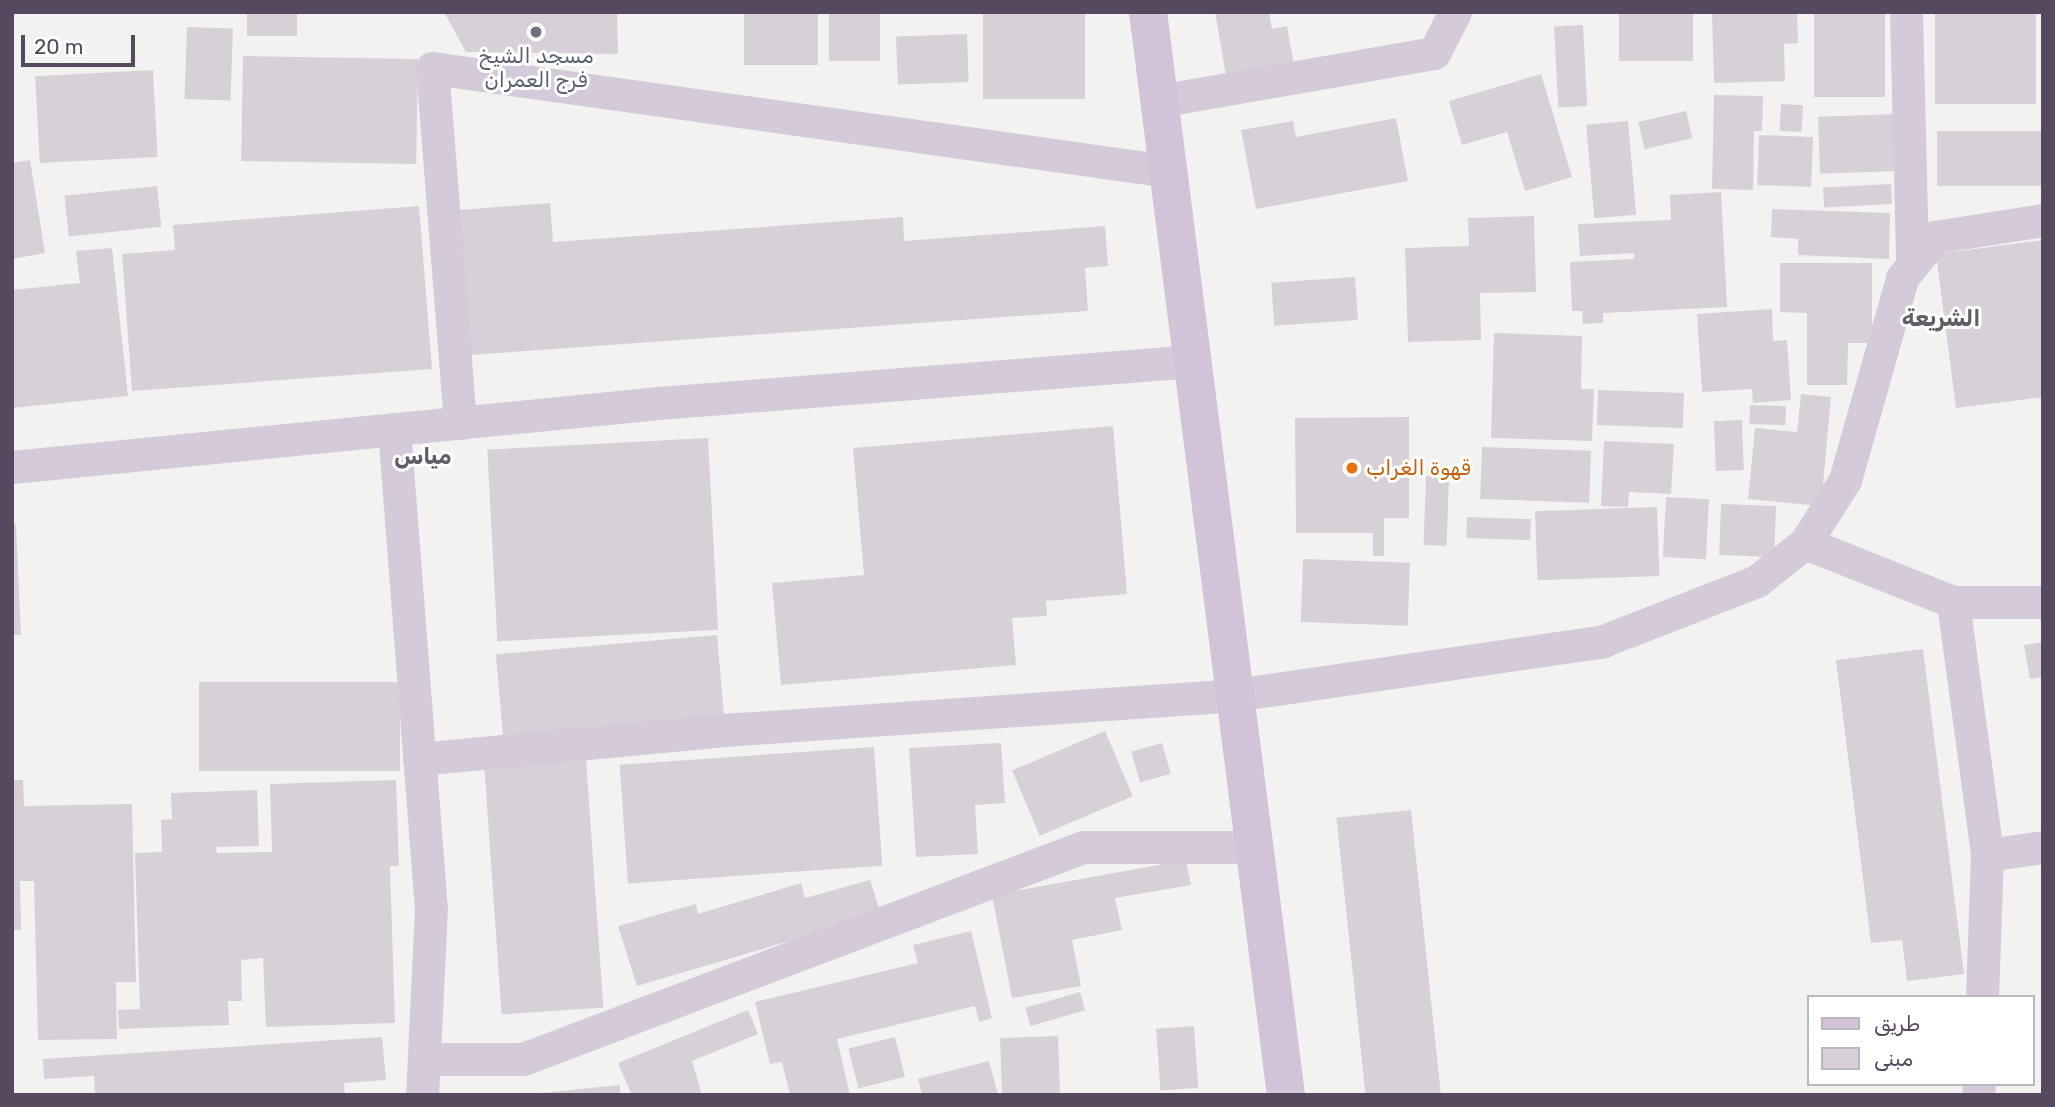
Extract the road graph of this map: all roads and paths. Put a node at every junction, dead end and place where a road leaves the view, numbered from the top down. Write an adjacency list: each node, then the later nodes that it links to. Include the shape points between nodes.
1 (1148, 12): 4 (street)
2 (1455, 12): 4 (street, via 1434,53)
3 (1906, 12): 7 (street)
4 (1159, 101): 5 (street)
5 (1168, 171): 8 (street); 9 (street, via 432,68)
6 (2043, 220): 7 (street, via 1934,237)
7 (1912, 265): 12 (street, via 1902,278 1846,480)
8 (1192, 361): 9 (street); 15 (street)
9 (460, 423): 10 (street)
10 (394, 429): 11 (street); 16 (street)
11 (12, 467)
12 (1805, 543): 13 (street); 15 (street, via 1757,581 1603,641)
13 (1953, 602): 14 (street); 19 (street)
14 (2043, 602)
15 (1235, 695): 16 (street, via 739,729); 18 (street)
16 (419, 759): 21 (street, via 431,907)
17 (2043, 846): 19 (street)
18 (1254, 847): 21 (street, via 1083,847 523,1059); 23 (street)
19 (1987, 855): 20 (street)
20 (1982, 995)
21 (426, 1059): 22 (street)
22 (422, 1095)
23 (1286, 1095)

